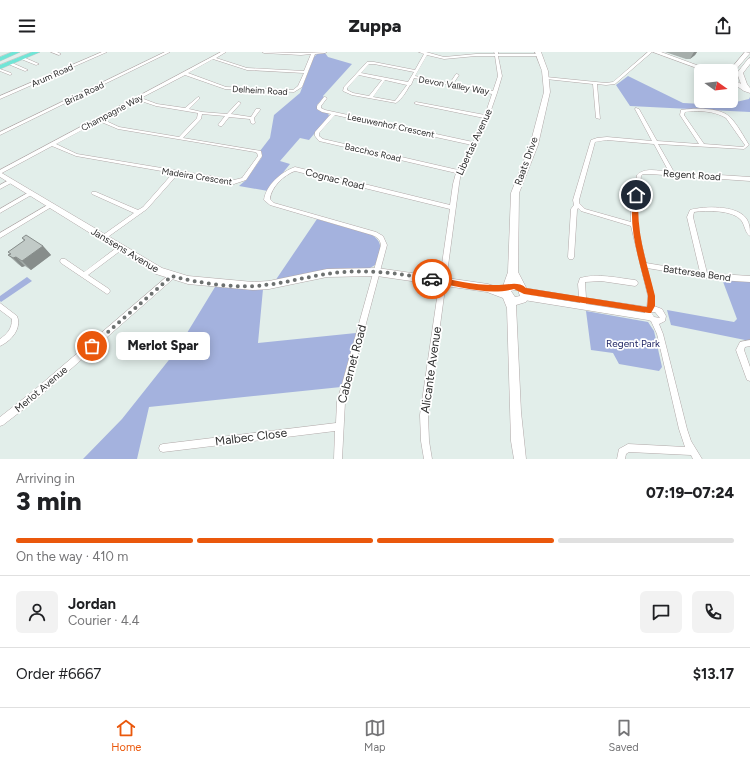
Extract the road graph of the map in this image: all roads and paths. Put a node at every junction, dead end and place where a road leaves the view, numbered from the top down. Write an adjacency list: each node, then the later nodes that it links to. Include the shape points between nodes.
1 (17, 52): 20 (main road)
2 (37, 52): 18 (main road)
3 (53, 52): 13 (street)
4 (104, 52): 46 (street, Arum Road)
5 (168, 52): 63 (street, Briza Road)
6 (224, 52): 19 (street, Champagne Way)
7 (264, 52): 14 (street)
8 (326, 52): 14 (street)
9 (421, 52): 12 (street)
10 (650, 52): 40 (street, via 616,82)
11 (656, 52): 24 (street)
12 (426, 53): 15 (street, via 447,58); 28 (street)
13 (59, 54)
14 (313, 54): 29 (street, Delheim Road)
15 (497, 54): 16 (street); 44 (street, Libertas Avenue, via 500,76)
16 (538, 54): 36 (street, Raats Drive)
17 (748, 54): 25 (street)
18 (22, 58): 22 (main road); 23 (street)
19 (213, 58): 29 (street, via 247,69); 30 (street, Champagne Way)
20 (0, 59)
21 (750, 60): 38 (street, via 741,72)
22 (9, 63): 26 (main road); 27 (street)
23 (37, 64)
24 (694, 65)
25 (738, 65)
26 (0, 68): 31 (street)
27 (26, 70)
28 (415, 71): 32 (street, via 371,63 366,64); 35 (street)
29 (306, 72): 30 (street, Delheim Road, via 299,90 292,92 225,88)
30 (184, 73): 47 (street, Champagne Way)
31 (10, 74)
32 (358, 74): 37 (street); 50 (street, via 344,91)
33 (456, 75): 42 (street)
34 (738, 77): 38 (street)
35 (413, 78): 41 (street); 42 (street, Devon Valley Way)
36 (546, 78): 40 (street); 92 (street, Raats Drive, via 547,92 535,139 515,193)
37 (384, 79): 41 (street); 50 (street)
38 (742, 79): 39 (street); 45 (street)
39 (738, 80)
40 (595, 83): 60 (street)
41 (410, 84): 50 (street, via 396,102)
42 (451, 84): 44 (street, Devon Valley Way)
43 (738, 85): 45 (street)
44 (495, 92): 59 (street, Libertas Avenue)
45 (750, 92)
46 (0, 98)
47 (137, 98): 54 (street, via 153,104); 61 (street, Champagne Way)
48 (198, 98): 54 (street)
49 (325, 98): 57 (street, Leeuwenhof Crescent, via 319,109)
50 (370, 98)
51 (239, 103): 58 (street)
52 (416, 103): 59 (street)
53 (637, 109): 65 (street)
54 (186, 110): 56 (street)
55 (258, 110): 58 (street, via 253,121)
56 (202, 113): 58 (street); 64 (street)
57 (334, 113): 67 (street, Leeuwenhof Crescent); 69 (street, Bacchos Road, via 318,133 317,136 321,140)
58 (229, 116): 62 (street)
59 (487, 116): 67 (street, Libertas Avenue)
60 (598, 118)
61 (98, 119): 64 (street, Madeira Crescent, via 122,129); 66 (street, Champagne Way)
62 (220, 126)
63 (0, 134)
64 (180, 138): 71 (street, Madeira Crescent, via 255,151 260,156 245,178 238,182)
65 (655, 142): 68 (street); 72 (street); 79 (street, via 593,141 575,201)
66 (52, 144): 70 (street, Champagne Way); 71 (street, Madeira Crescent, via 76,155)
67 (475, 144): 69 (street, Libertas Avenue)
68 (703, 146): 68 (street, via 744,148 747,145 728,117 723,114 683,111 682,115)
69 (459, 172): 80 (street, Libertas Avenue)
70 (0, 173): 74 (street, Janssens Avenue)
71 (176, 173): 82 (street)
72 (672, 173): 73 (street, Regent Road); 83 (street, Regent Road, via 647,172 639,176)
73 (750, 178)
74 (11, 180): 75 (street); 76 (street, Janssens Avenue)
75 (0, 187)
76 (32, 193): 78 (street, Janssens Avenue); 81 (street)
77 (94, 193): 82 (street)
78 (51, 205): 85 (street); 86 (street, Janssens Avenue)
79 (577, 206): 83 (street); 88 (street, via 574,209)
80 (453, 208): 91 (street, Cognac Road, via 301,170 290,170 284,174 268,193 268,202 379,236 384,245); 97 (street, Libertas Avenue)
81 (0, 211)
82 (139, 213): 86 (street)
83 (634, 225): 90 (street, Regent Road)
84 (750, 234): 93 (street, via 743,218 735,212 700,209 692,211 690,217)
85 (0, 236)
86 (105, 238): 87 (street, Janssens Avenue)
87 (121, 248): 94 (street); 95 (street, Janssens Avenue)
88 (571, 257)
89 (63, 261): 94 (street)
90 (644, 265): 93 (street, Battersea Bend); 102 (street, Regent Road)
91 (377, 272): 95 (street, Janssens Avenue, via 327,273 253,286); 97 (street, Janssens Avenue); 114 (street, Cabernet Road, via 341,402)
92 (513, 272): 100 (street, Raats Drive); 101 (street, Raats Drive)
93 (704, 274): 96 (street, Battersea Bend)
94 (84, 275): 99 (street)
95 (172, 276): 113 (street, Merlot Avenue)
96 (750, 279)
97 (444, 281): 100 (street, Janssens Avenue); 118 (street, Alicante Avenue, via 424,415)
98 (635, 283): 103 (street, via 585,279 581,282)
99 (107, 290)
100 (508, 292): 101 (street, via 514,286); 101 (street, via 514,300); 111 (street, Raats Drive, via 512,308)
101 (522, 294): 103 (street); 111 (street, Raats Drive, via 516,308)
102 (651, 296): 105 (street, Regent Road); 106 (street, Regent Road)
103 (583, 304): 106 (street)
104 (0, 306): 109 (street, via 15,318 16,324 11,334)
105 (660, 312): 106 (street, via 655,309); 107 (street, Regent Road)
106 (650, 314): 107 (street, via 658,321); 108 (street, Regent Road)
107 (662, 320): 108 (street, Regent Road)
108 (660, 334): 116 (street, Regent Road, via 683,429)
109 (0, 343)
110 (750, 343): 112 (street, via 742,344 740,350)
111 (514, 349): 119 (street, Raats Drive, via 515,412)
112 (750, 377)
113 (0, 422)
114 (339, 427): 115 (street, Malbec Close); 117 (street, Cabernet Road)
115 (163, 448)
116 (692, 451): 120 (street, via 628,448 622,452); 121 (street, Regent Road)
117 (338, 459)
118 (428, 459)
119 (520, 459)
120 (621, 459)
121 (698, 459)

